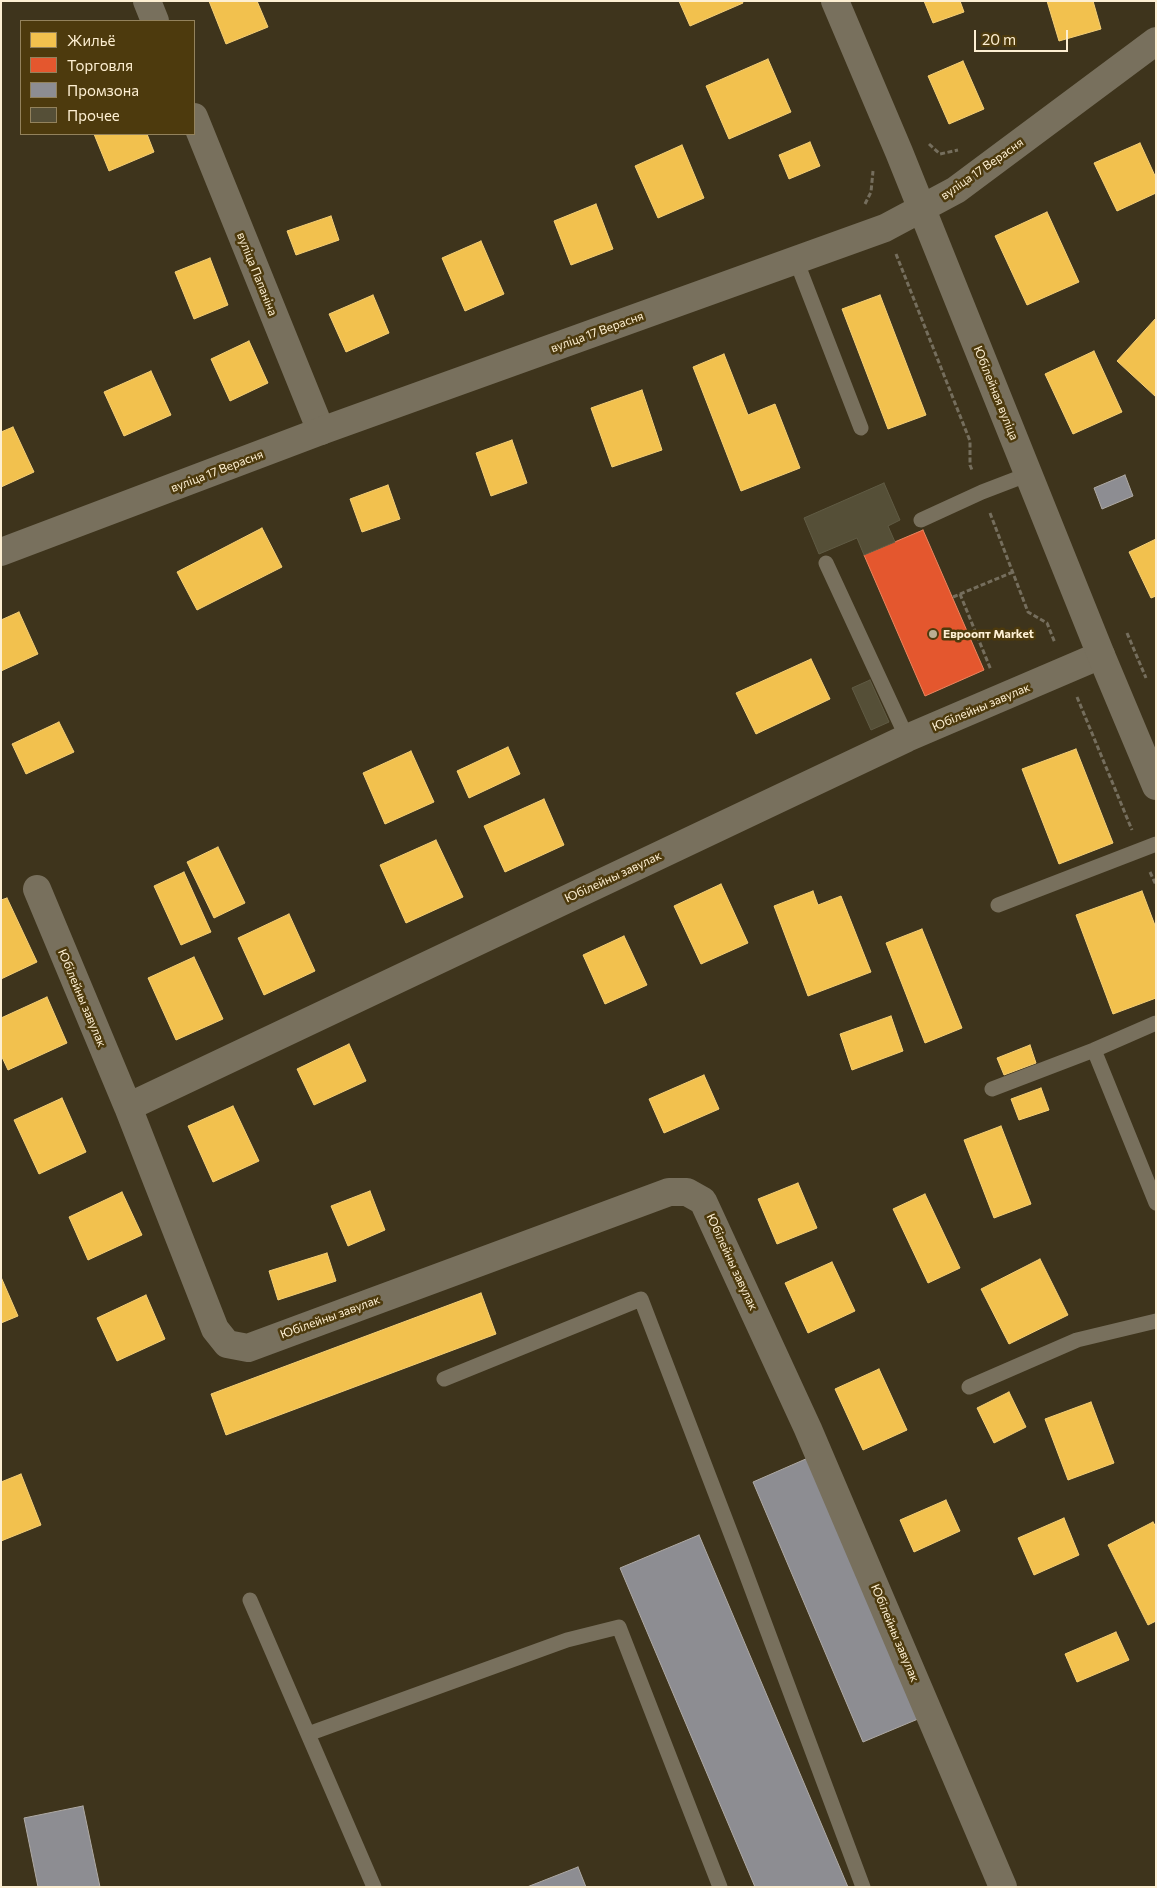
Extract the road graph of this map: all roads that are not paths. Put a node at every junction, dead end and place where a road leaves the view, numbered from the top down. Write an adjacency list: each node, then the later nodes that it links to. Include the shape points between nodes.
1 (147, 1): 3 (street)
2 (835, 1): 6 (street, Юбілейная вуліца)
3 (155, 20)
4 (1156, 41): 6 (street, вуліца 17 Верасня, via 956,190)
5 (195, 119): 9 (street, вуліца Папаніна)
6 (921, 209): 7 (street, вуліца 17 Верасня, via 885,228); 10 (street, Юбілейная вуліца)
7 (796, 260): 8 (lane); 9 (street, вуліца 17 Верасня)
8 (861, 428)
9 (321, 431): 12 (street, вуліца 17 Верасня)
10 (1029, 474): 11 (lane); 14 (street, Юбілейная вуліца)
11 (921, 520)
12 (1, 552)
13 (826, 563): 15 (lane)
14 (1101, 655): 15 (street, Юбілейны завулак); 16 (street, Юбілейная вуліца)
15 (907, 738): 23 (street, Юбілейны завулак)
16 (1156, 786)
17 (1156, 844): 19 (lane)
18 (36, 889): 23 (street, Юбілейны завулак)
19 (998, 905)
20 (1156, 1023): 21 (lane)
21 (1094, 1050): 22 (lane); 24 (lane)
22 (992, 1088)
23 (128, 1107): 33 (street, Юбілейны завулак, via 214,1329 227,1344 248,1348 669,1192 687,1192 703,1201 808,1429)
24 (1156, 1204)
25 (1156, 1321): 27 (lane, via 1077,1340)
26 (444, 1379): 32 (lane, via 641,1299)
27 (969, 1387)
28 (250, 1600): 29 (lane)
29 (308, 1734): 30 (lane); 31 (lane, via 567,1640 619,1627)
30 (374, 1887)
31 (720, 1887)
32 (863, 1887)
33 (1003, 1887)

